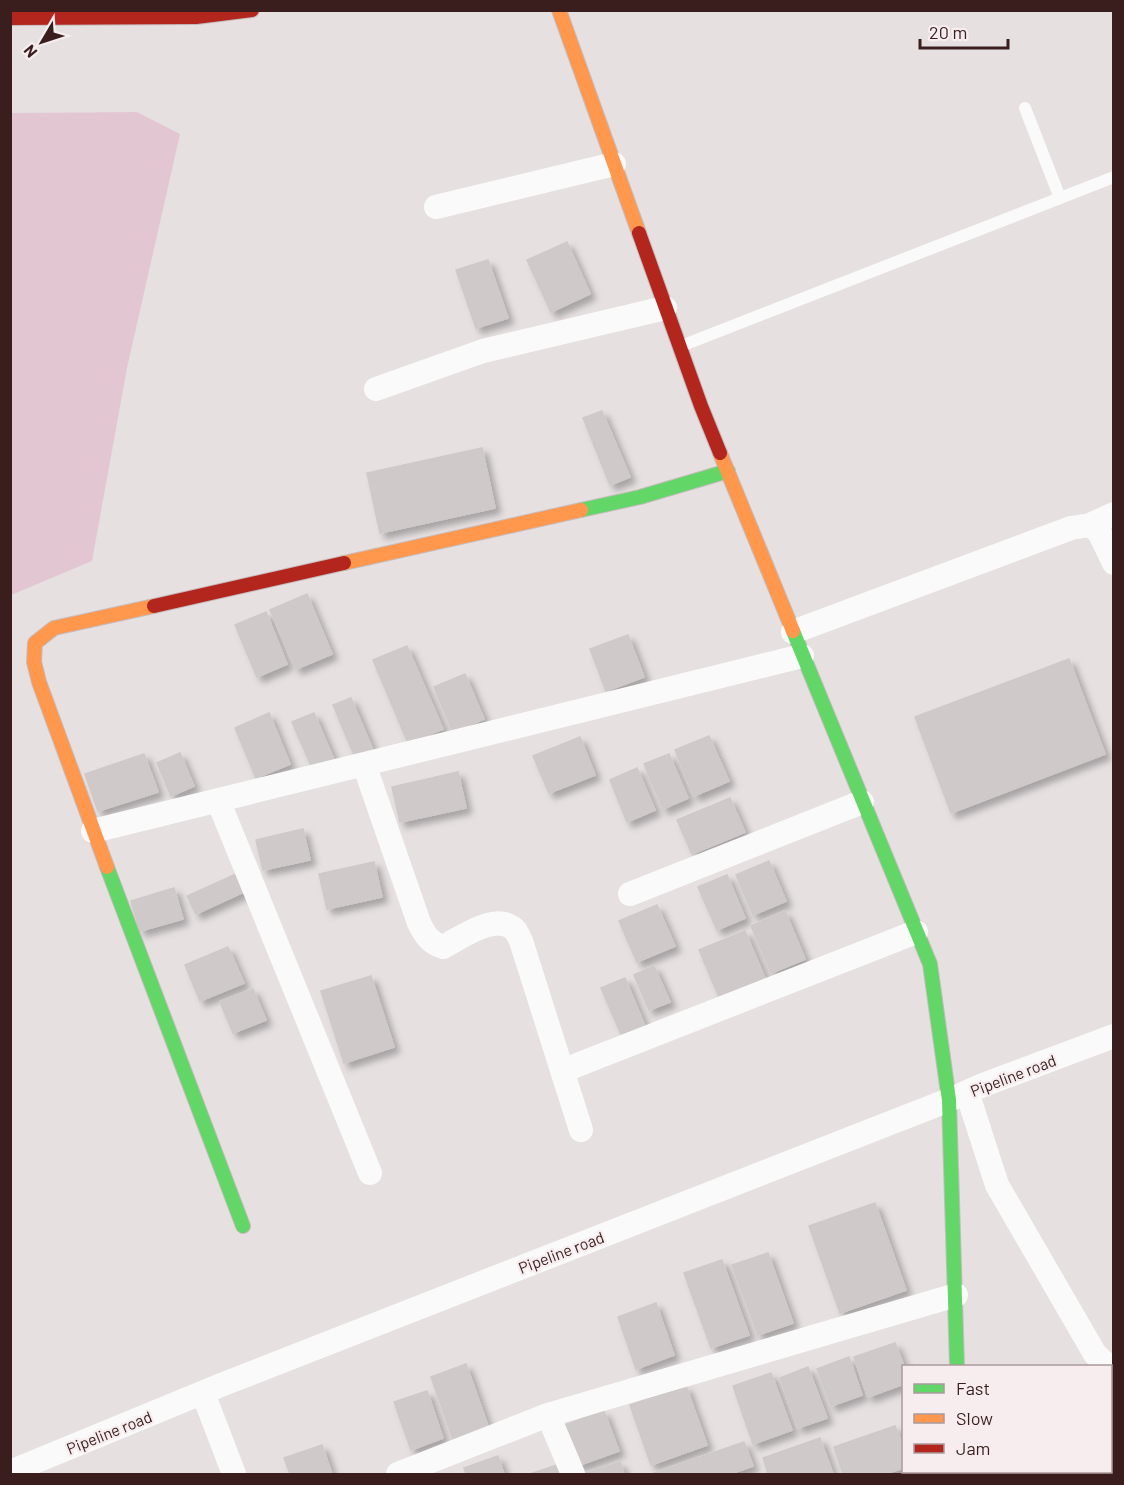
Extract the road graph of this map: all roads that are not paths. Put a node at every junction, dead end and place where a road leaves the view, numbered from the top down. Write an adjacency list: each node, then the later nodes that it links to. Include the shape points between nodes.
1 (252, 10): 3 (main road)
2 (559, 10): 6 (main road)
3 (196, 14): 4 (main road)
4 (10, 18)
5 (1025, 108): 8 (lane)
6 (614, 164): 9 (street); 10 (main road)
7 (1113, 177): 8 (lane)
8 (1060, 198): 11 (lane)
9 (436, 207)
10 (666, 308): 11 (main road); 12 (street, via 483,351)
11 (680, 346): 13 (main road)
12 (376, 388)
13 (728, 471): 17 (main road); 22 (main road, via 629,500 54,628 34,643 34,663)
14 (1113, 514): 15 (street)
15 (1090, 525): 16 (street, via 1099,532); 17 (street, via 1071,528)
16 (1113, 563)
17 (793, 632): 18 (main road)
18 (802, 656): 19 (street); 21 (main road)
19 (363, 764): 20 (street); 26 (street, via 426,937 443,947 486,924 504,923 515,930)
20 (218, 800): 22 (street); 29 (street)
21 (862, 802): 23 (street); 24 (main road)
22 (93, 831): 30 (main road)
23 (630, 894)
24 (916, 932): 26 (street); 27 (main road, via 930,964)
25 (1113, 1036): 27 (street, Pipeline road)
26 (562, 1071): 28 (street)
27 (958, 1096): 31 (main road); 33 (street, via 997,1185 1095,1354); 34 (street, Pipeline road)
28 (581, 1130)
29 (370, 1173)
30 (243, 1226)
31 (956, 1295): 32 (main road); 35 (street)
32 (957, 1365)
33 (1108, 1365)
34 (203, 1393): 36 (street, Pipeline road); 37 (street)
35 (548, 1414): 38 (street); 39 (street)
36 (10, 1473)
37 (234, 1474)
38 (398, 1474)
39 (573, 1474)

